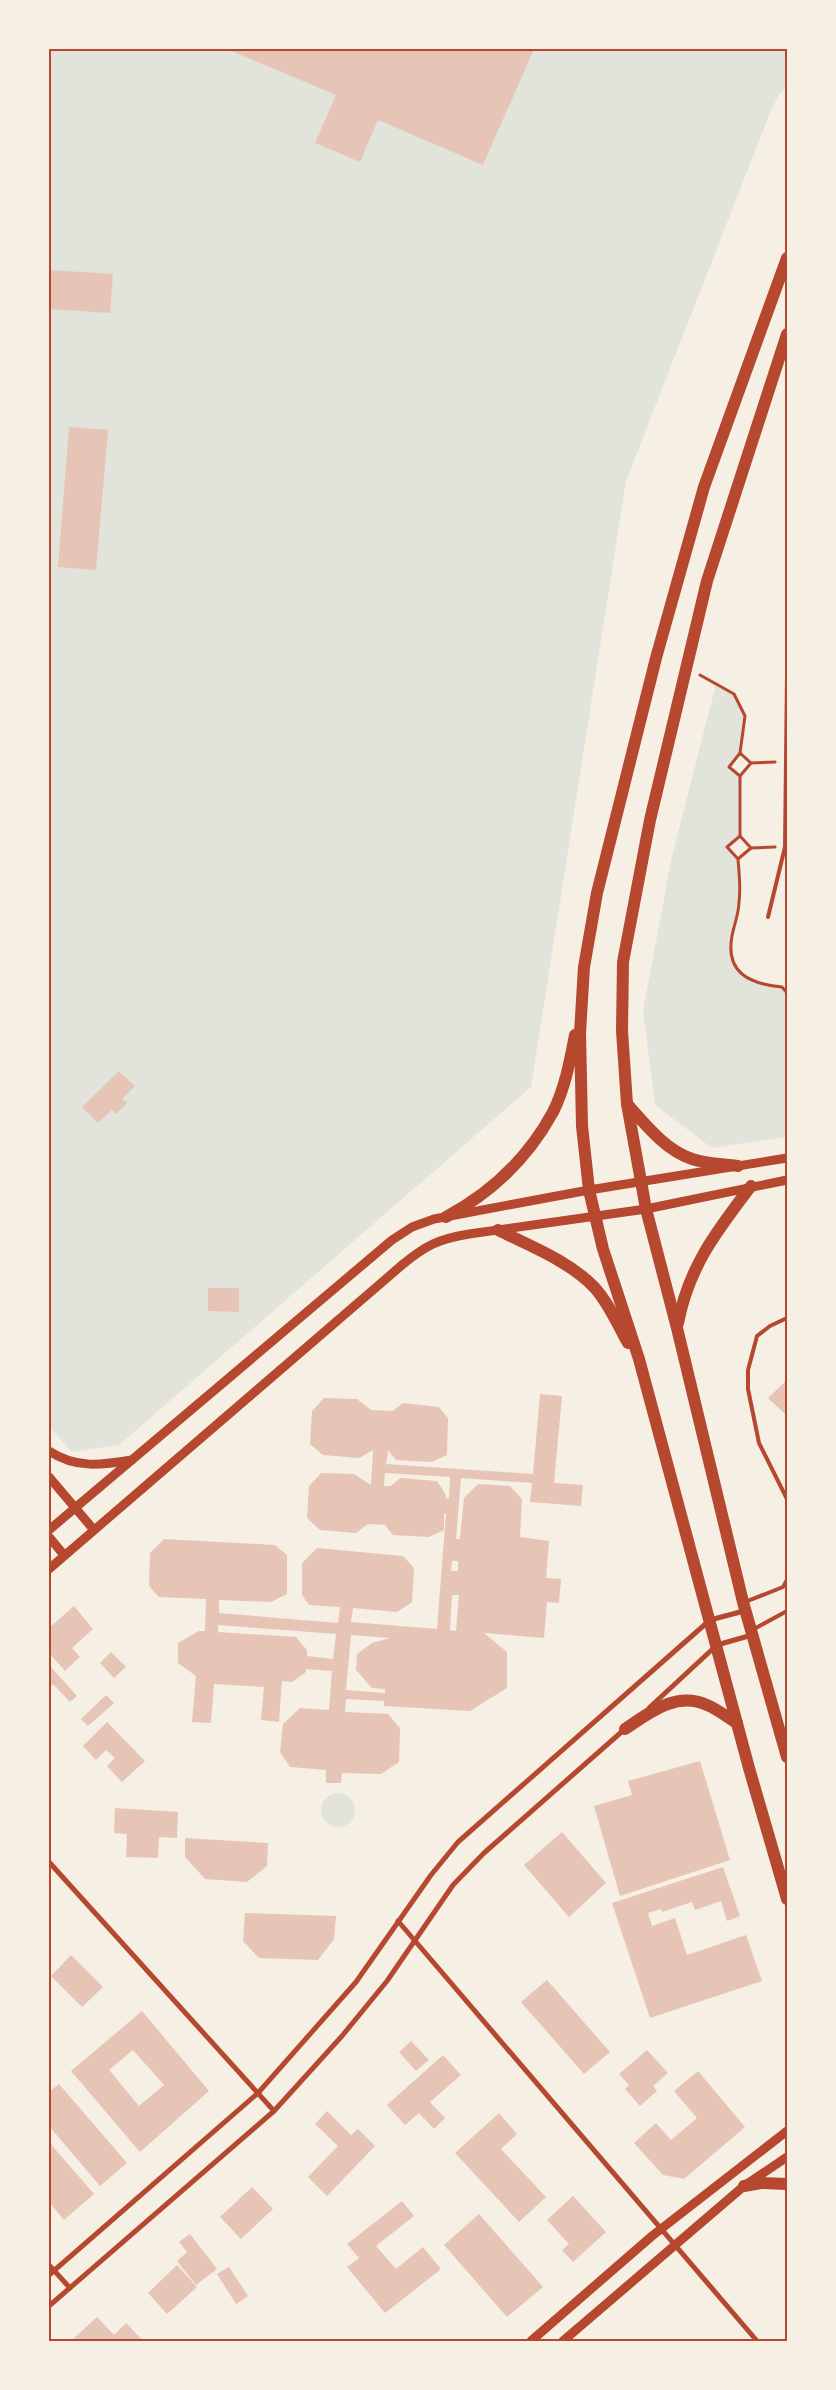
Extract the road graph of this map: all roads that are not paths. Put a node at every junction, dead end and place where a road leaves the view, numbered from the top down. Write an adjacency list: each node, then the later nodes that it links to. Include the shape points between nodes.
1 (787, 258): 5 (main road, via 704,487 678,578 597,893 584,968)
2 (787, 334): 6 (main road, via 707,581 650,820 623,962 622,1030)
3 (787, 675): 4 (lane, via 785,847)
4 (768, 917)
5 (581, 1009): 12 (main road, via 582,1126); 15 (main road, via 562,1089 548,1120 522,1158 491,1189)
6 (627, 1104): 8 (main road, via 670,1148 692,1159); 10 (main road)
7 (787, 1158): 8 (street)
8 (738, 1166): 10 (street)
9 (787, 1180): 11 (street)
10 (640, 1182): 12 (street); 13 (main road)
11 (752, 1186): 13 (street); 18 (main road, via 713,1237 692,1272)
12 (589, 1190): 14 (main road); 15 (street)
13 (646, 1209): 14 (street); 18 (main road)
14 (596, 1216): 16 (street); 19 (main road)
15 (446, 1217): 21 (street, via 412,1227 392,1240)
16 (498, 1230): 19 (main road, via 577,1272 594,1287); 26 (street, via 443,1239 420,1250)
17 (787, 1318): 23 (lane, via 757,1336 748,1370 748,1389 759,1443)
18 (677, 1328): 31 (main road)
19 (639, 1360): 33 (main road)
20 (49, 1451): 21 (street, via 61,1459 82,1465)
21 (134, 1460): 24 (street)
22 (49, 1478): 24 (street)
23 (787, 1499)
24 (74, 1510): 25 (street); 26 (street)
25 (49, 1530)
26 (94, 1530): 28 (street)
27 (49, 1537): 28 (street)
28 (64, 1555): 29 (street)
29 (49, 1569)
30 (787, 1580): 31 (lane, via 783,1587)
31 (744, 1606): 33 (street); 34 (main road)
32 (787, 1611): 34 (lane)
33 (710, 1620): 35 (main road); 41 (street, via 458,1842)
34 (752, 1633): 35 (street); 38 (main road)
35 (717, 1645): 36 (main road); 37 (street)
36 (737, 1723): 37 (main road, via 706,1704 677,1701 662,1705); 40 (main road)
37 (625, 1729): 42 (street, via 484,1853 453,1885)
38 (787, 1756)
39 (49, 1862): 43 (street)
40 (787, 1899)
41 (398, 1921): 42 (street); 43 (street, via 356,1982)
42 (414, 1941): 44 (street, via 348,2029); 49 (street)
43 (258, 2093): 44 (street); 52 (street)
44 (274, 2110): 53 (street)
45 (787, 2131): 49 (street)
46 (787, 2157): 48 (street)
47 (787, 2184): 48 (main road)
48 (744, 2186): 50 (street)
49 (660, 2230): 50 (street); 55 (street)
50 (675, 2246): 56 (street); 57 (street)
51 (49, 2266): 52 (street)
52 (51, 2273): 53 (street)
53 (70, 2288): 54 (street)
54 (49, 2306)
55 (531, 2341)
56 (563, 2341)
57 (757, 2341)

